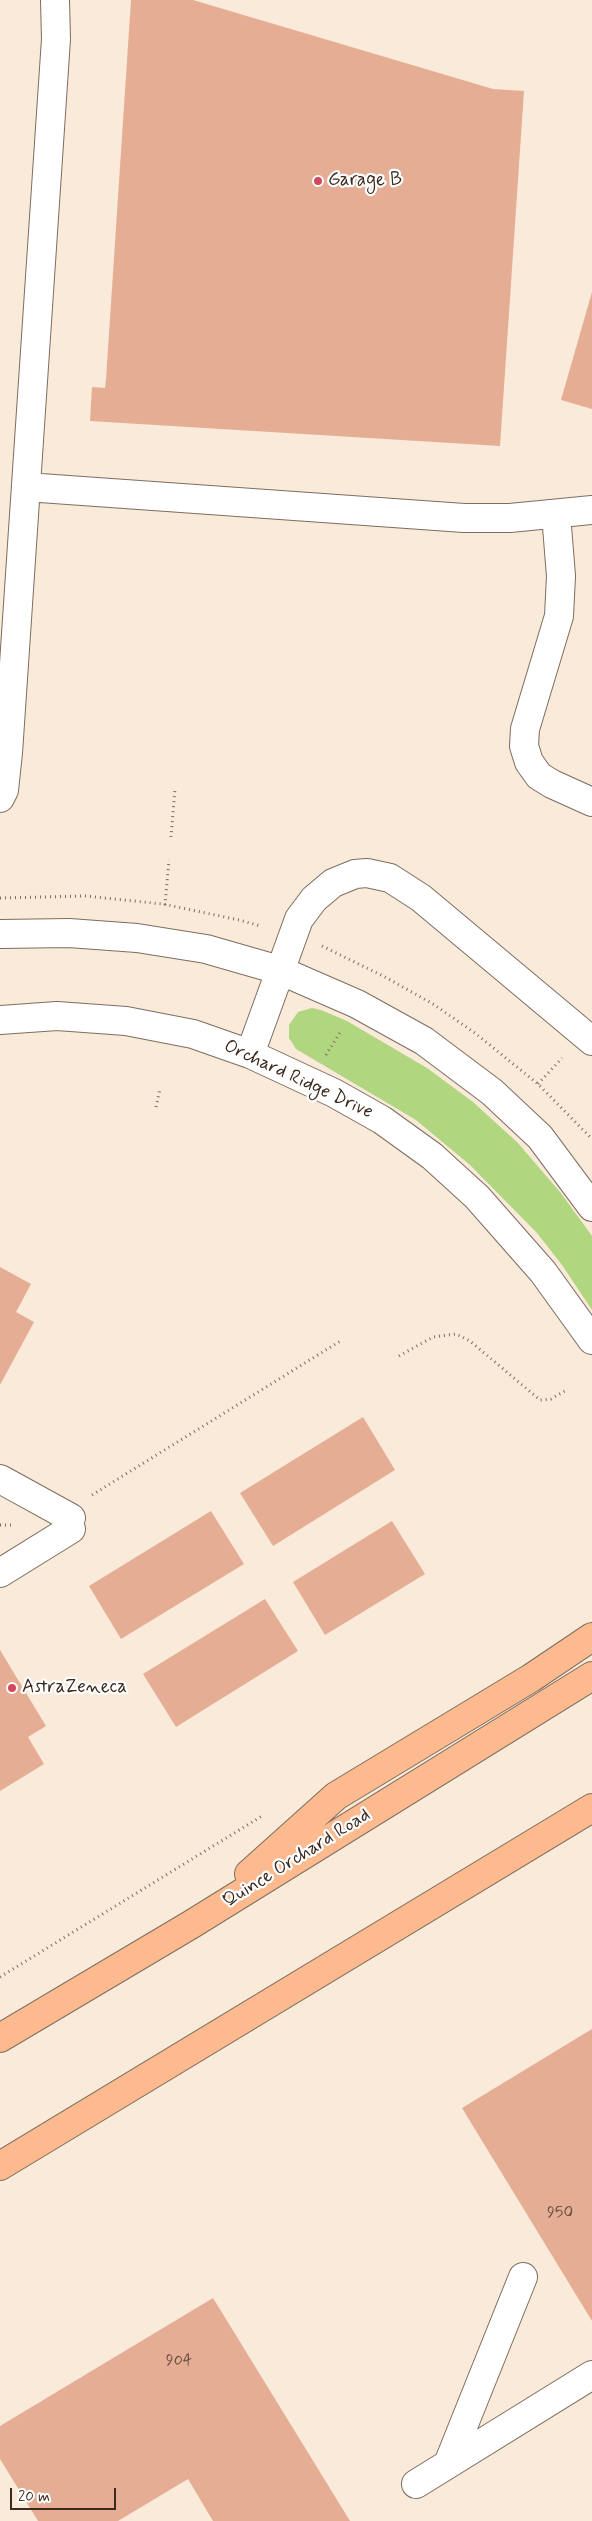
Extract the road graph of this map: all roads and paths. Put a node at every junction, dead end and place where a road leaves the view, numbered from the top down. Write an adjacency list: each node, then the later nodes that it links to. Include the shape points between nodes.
1 (55, 0): 2 (street, via 56,39)
2 (26, 487): 4 (street, via 464,518); 6 (street, via 8,753 4,790)
3 (592, 510): 4 (street)
4 (556, 514): 7 (street, via 561,576 560,616 525,729 524,746 539,776)
5 (175, 789): 8 (path)
6 (0, 798)
7 (592, 802)
8 (171, 837)
9 (169, 860): 10 (path)
10 (165, 905)
11 (0, 934): 12 (street, via 69,933 137,938 206,949)
12 (279, 970): 15 (street, via 299,919 314,899 344,878 379,874 400,883 420,898); 16 (street); 22 (street, via 357,1004 416,1037 492,1092 540,1137)
13 (0, 1020): 16 (street, Orchard Ridge Drive, via 57,1016 126,1021 193,1034)
14 (342, 1029): 18 (path)
15 (592, 1040)
16 (250, 1054): 24 (street, Orchard Ridge Drive, via 334,1093 382,1120 432,1156 511,1233)
17 (564, 1056): 19 (path)
18 (323, 1061)
19 (538, 1084)
20 (160, 1089): 21 (path)
21 (156, 1108)
22 (592, 1207)
23 (342, 1340): 28 (path)
24 (592, 1340)
25 (400, 1356): 26 (path, via 433,1336 456,1334 470,1341 540,1400 550,1399)
26 (568, 1388)
27 (0, 1479): 28 (street)
28 (63, 1514): 31 (street, via 71,1518 70,1529)
29 (0, 1525): 30 (path)
30 (16, 1525)
31 (0, 1573)
32 (592, 1637): 35 (main road, via 531,1678 336,1796)
33 (592, 1676): 35 (main road, Quince Orchard Road)
34 (592, 1808): 37 (main road)
35 (192, 1924): 36 (main road, Quince Orchard Road)
36 (0, 2038)
37 (0, 2166)
38 (523, 2276): 40 (street)
39 (592, 2375): 40 (street)
40 (448, 2464): 41 (street)
41 (416, 2484)

